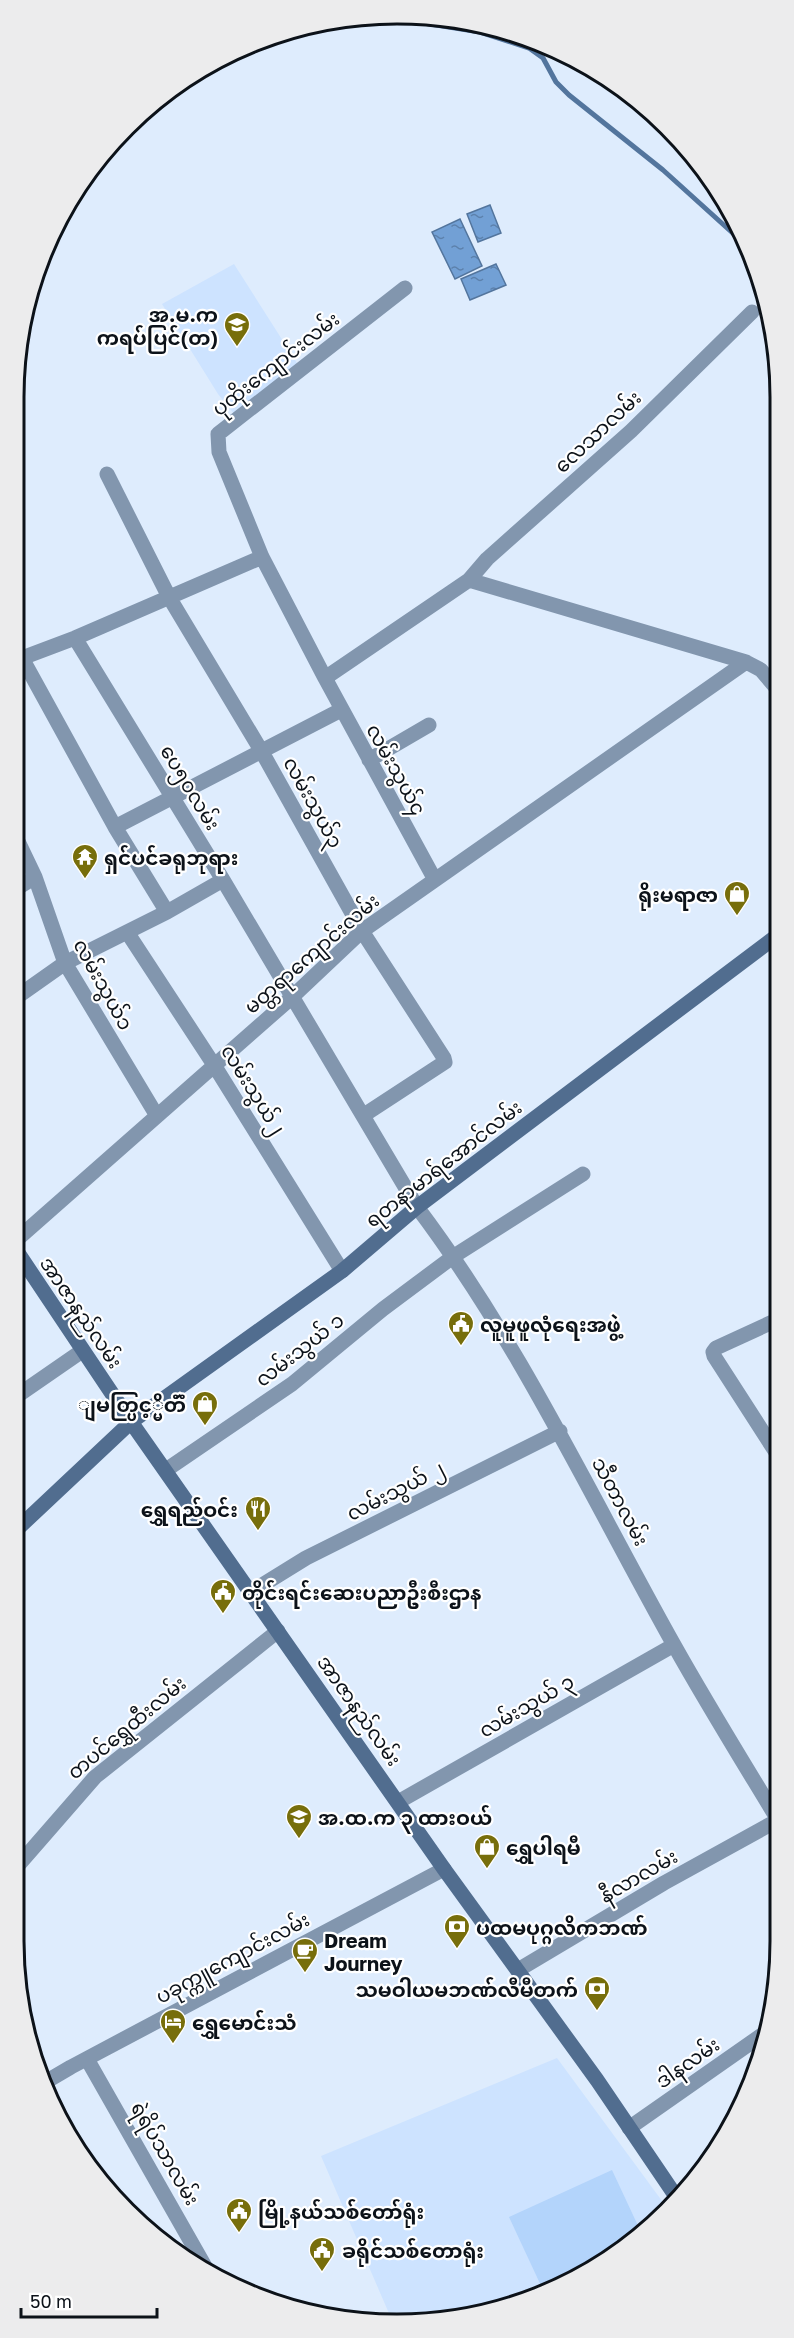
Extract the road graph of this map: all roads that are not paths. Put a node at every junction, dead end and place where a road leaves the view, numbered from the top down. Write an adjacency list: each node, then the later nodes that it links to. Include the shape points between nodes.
1 (405, 288): 4 (street, ပုထိုးကျောင်းလမ်း, via 218,434 219,452)
2 (752, 312): 5 (street, လေသာလမ်း, via 631,431)
3 (107, 474): 6 (street, လမ်းသွယ်၃)
4 (262, 557): 6 (street); 11 (street, ပုထိုးကျောင်းလမ်း)
5 (469, 580): 9 (street); 11 (street)
6 (169, 597): 7 (street); 15 (street, လမ်းသွယ်၃)
7 (75, 638): 8 (street); 17 (street, ပေ၅၀လမ်း)
8 (24, 657)
9 (746, 662): 12 (street); 22 (street, မတ္တရာကျောင်းလမ်း)
10 (24, 669): 18 (street)
11 (325, 678): 13 (street, လမ်းသွယ်၄)
12 (770, 681)
13 (340, 710): 15 (street); 16 (street, လမ်းသွယ်၄)
14 (429, 725): 16 (street)
15 (262, 752): 17 (street); 25 (street, လမ်းသွယ်၃)
16 (369, 760): 22 (street, လမ်းသွယ်၄)
17 (173, 799): 18 (street); 21 (street, ပေ၅၀လမ်း)
18 (115, 827): 24 (street)
19 (24, 854): 20 (street, လမ်းသွယ်၁)
20 (35, 877): 23 (street); 28 (street, လမ်းသွယ်၁)
21 (223, 880): 24 (street); 30 (street, ပေ၅၀လမ်း)
22 (435, 880): 25 (street, မတ္တရာကျောင်းလမ်း)
23 (24, 884)
24 (167, 912): 26 (street)
25 (362, 931): 30 (street, မတ္တရာကျောင်းလမ်း); 32 (street, လမ်းသွယ်၃, via 445,1062)
26 (127, 932): 28 (street); 31 (street, လမ်းသွယ်၂)
27 (770, 941): 35 (main road, ရတနာမာရ်အောင်လမ်း)
28 (65, 963): 29 (street); 33 (street, လမ်းသွယ်၁)
29 (24, 992)
30 (291, 998): 31 (street, မတ္တရာကျောင်းလမ်း); 32 (street, ပေ၅၀လမ်း)
31 (214, 1065): 33 (street, မတ္တရာကျောင်းလမ်း); 39 (street, လမ်းသွယ်၂)
32 (364, 1115): 35 (street, ပေ၅၀လမ်း)
33 (157, 1116): 36 (street, မတ္တရာကျောင်းလမ်း)
34 (583, 1174): 37 (street, လမ်းသွယ် ၁)
35 (417, 1207): 37 (street, သီတာလမ်း); 39 (main road, ရတနာမာရ်အောင်လမ်း)
36 (24, 1233)
37 (454, 1256): 44 (street, သီတာလမ်း); 46 (street, လမ်းသွယ် ၁, via 292,1384)
38 (24, 1262): 41 (main road, အာဇာနည်လမ်း)
39 (342, 1271): 43 (main road, ရတနာမာရ်အောင်လမ်း)
40 (770, 1323): 45 (street, via 713,1352)
41 (82, 1351): 42 (street); 43 (main road, အာဇာနည်လမ်း)
42 (24, 1391)
43 (131, 1422): 46 (main road, အာဇာနည်လမ်း); 47 (main road, ရတနာမာရ်အောင်လမ်း)
44 (560, 1431): 48 (street, လမ်းသွယ် ၂, via 306,1558); 50 (street, သီတာလမ်း)
45 (770, 1442)
46 (166, 1470): 48 (main road, အာဇာနည်လမ်း)
47 (24, 1523)
48 (251, 1592): 49 (main road, အာဇာနည်လမ်း)
49 (278, 1631): 51 (main road, အာဇာနည်လမ်း); 54 (street, တပင်ရွှေထီးလမ်း, via 95,1776)
50 (674, 1645): 51 (street, လမ်းသွယ် ၃); 52 (street, သီတာလမ်း)
51 (398, 1802): 55 (main road, အာဇာနည်လမ်း)
52 (770, 1805)
53 (770, 1825): 56 (street, နီလာလမ်း)
54 (24, 1858)
55 (444, 1869): 56 (main road, အာဇာနည်လမ်း); 58 (street, ပခုက္ကူကျောင်းလမ်း)
56 (518, 1970): 60 (main road, အာဇာနည်လမ်း)
57 (757, 2039): 60 (street, ဒါနလမ်း)
58 (87, 2059): 59 (street, ပခုက္ကူကျောင်းလမ်း); 62 (street, ရဲရိပ်သာလမ်း)
59 (50, 2079)
60 (629, 2128): 61 (main road, အာဇာနည်လမ်း)
61 (673, 2192)
62 (198, 2256)

